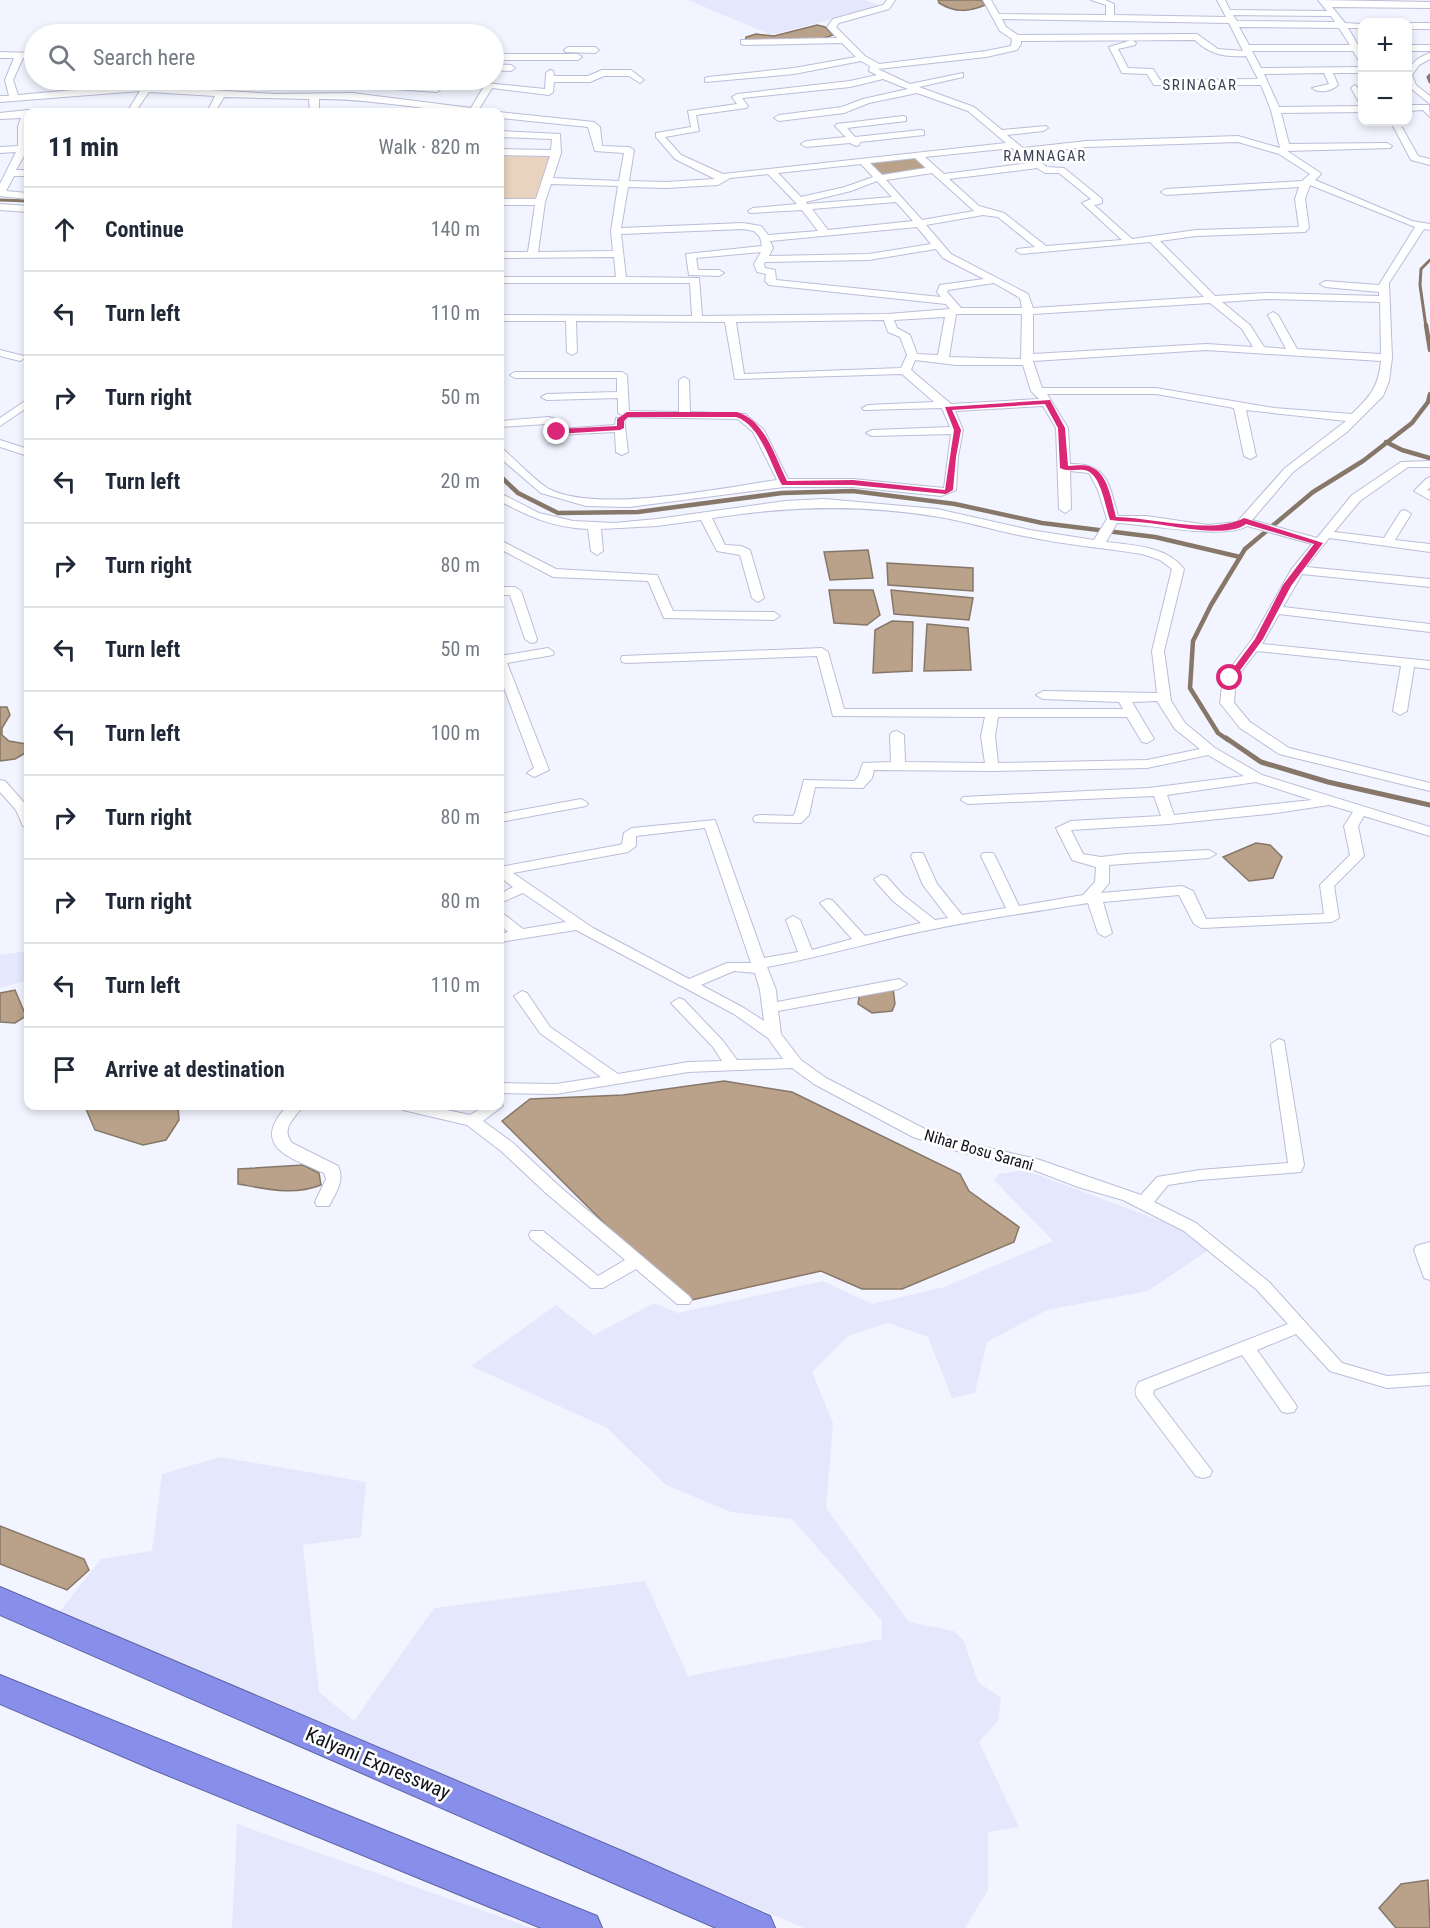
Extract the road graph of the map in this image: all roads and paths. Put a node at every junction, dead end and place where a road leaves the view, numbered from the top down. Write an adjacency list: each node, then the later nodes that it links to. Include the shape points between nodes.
1 (987, 0): 8 (street)
2 (1095, 0): 9 (street, via 1110,4)
3 (1221, 0): 11 (street)
4 (1324, 2): 5 (street); 7 (street)
5 (1428, 4)
6 (886, 5): 18 (street, via 836,21 831,27)
7 (1332, 14): 11 (street); 12 (street)
8 (994, 16): 9 (street); 16 (street)
9 (1110, 17): 10 (street)
10 (1129, 18): 11 (street); 17 (street)
11 (1230, 19): 12 (street); 25 (street)
12 (1342, 25): 13 (street); 20 (street)
13 (1358, 26)
14 (1412, 26): 15 (street)
15 (1430, 26)
16 (1016, 38): 17 (street); 34 (street, via 1016,46 996,52)
17 (1133, 38): 25 (street, via 1197,37 1215,53); 46 (street, via 1134,43 1113,47 1125,71 1150,70 1157,83)
18 (843, 40): 19 (street); 33 (street)
19 (744, 42)
20 (1358, 47)
21 (1358, 48): 25 (street)
22 (1412, 48): 23 (street)
23 (1430, 48)
24 (596, 50): 31 (street, via 555,51)
25 (1249, 51): 39 (street)
26 (0, 55): 27 (street)
27 (20, 55): 28 (street); 61 (street, via 9,80)
28 (24, 55)
29 (1430, 56): 37 (street)
30 (504, 57): 31 (street)
31 (551, 57): 32 (street)
32 (578, 57)
33 (863, 58): 34 (street); 45 (street, via 794,71)
34 (873, 67): 43 (street)
35 (504, 68): 36 (street)
36 (511, 68)
37 (1412, 68)
38 (1358, 70): 40 (street)
39 (1259, 71): 40 (street); 46 (street)
40 (1328, 71): 65 (street, via 1334,85 1316,88)
41 (1409, 72): 64 (street, via 1412,86)
42 (960, 75): 48 (street)
43 (885, 76): 48 (street); 104 (street, via 850,84 740,96 737,97 743,106 691,113 696,129 659,135 678,156)
44 (640, 80): 47 (street, via 631,73 602,73 584,79 550,76 549,92)
45 (708, 80)
46 (1264, 82): 74 (street)
47 (504, 87)
48 (914, 88): 79 (street, via 850,109); 85 (street, via 971,109)
49 (1355, 88): 56 (street)
50 (95, 90): 58 (street)
51 (145, 90): 67 (street)
52 (158, 90): 57 (street)
53 (278, 90): 62 (street)
54 (305, 90): 59 (street)
55 (486, 90): 71 (street)
56 (1358, 93)
57 (220, 95): 62 (street); 68 (street)
58 (33, 96): 61 (street); 66 (street)
59 (303, 97): 60 (street); 62 (street)
60 (314, 97): 69 (street); 70 (street, via 352,96)
61 (14, 98): 63 (street)
62 (276, 98)
63 (0, 99)
64 (1430, 101)
65 (1326, 102): 72 (street); 74 (street)
66 (30, 108)
67 (134, 108)
68 (213, 108)
69 (314, 108)
70 (421, 108)
71 (475, 108)
72 (1358, 108)
73 (1412, 108): 75 (street, via 1426,107)
74 (1276, 110): 93 (street)
75 (1430, 114)
76 (504, 115): 108 (street, via 594,125 598,149 629,150)
77 (0, 116): 78 (street)
78 (24, 116)
79 (779, 118)
80 (903, 119): 86 (street, via 840,126)
81 (1397, 126): 98 (street, via 1414,158)
82 (1043, 128): 85 (street)
83 (921, 133): 86 (street)
84 (504, 134): 95 (street, via 557,136)
85 (999, 134): 90 (street)
86 (854, 140): 87 (street); 97 (street)
87 (806, 144)
88 (1387, 146): 93 (street)
89 (24, 148): 91 (street)
90 (1017, 148): 93 (street, via 1238,139); 96 (street); 99 (street)
91 (0, 150)
92 (24, 150): 101 (street)
93 (1284, 150): 107 (street, via 1316,174)
94 (504, 152): 95 (street)
95 (556, 153): 106 (street)
96 (916, 155): 97 (street); 103 (street)
97 (864, 160): 100 (street); 105 (street)
98 (1429, 161)
99 (1038, 165): 103 (street); 126 (street, via 1045,170 1061,170 1099,201 1087,203)
100 (771, 171): 104 (street); 115 (street)
101 (9, 173): 102 (street); 110 (street)
102 (24, 173)
103 (938, 174): 105 (street); 119 (street)
104 (722, 177): 108 (street, via 713,183)
105 (878, 178): 112 (street); 115 (street)
106 (547, 181): 108 (street); 114 (street)
107 (1310, 181): 109 (street); 121 (street); 125 (street, via 1300,199 1304,228 1301,230 1196,233)
108 (625, 184): 122 (street)
109 (1166, 192)
110 (0, 193): 111 (street)
111 (24, 196)
112 (899, 200): 115 (street); 120 (street)
113 (504, 202): 114 (street)
114 (540, 202): 133 (street)
115 (804, 203): 118 (street); 123 (street)
116 (0, 207): 117 (street)
117 (24, 208)
118 (753, 211)
119 (983, 212): 120 (street); 129 (street, via 1001,214)
120 (918, 224): 123 (street); 127 (street)
121 (1425, 227): 142 (street, via 1384,283)
122 (616, 231): 124 (street, via 743,226 757,228); 131 (street)
123 (825, 233): 124 (street)
124 (765, 237): 128 (street)
125 (1152, 239): 126 (street); 143 (street)
126 (1130, 243): 129 (street)
127 (936, 246): 135 (street, via 869,257); 140 (street, via 946,256)
128 (768, 248): 135 (street); 136 (street, via 690,256 693,273)
129 (1044, 249): 130 (street)
130 (1021, 251)
131 (620, 254): 134 (street); 139 (street)
132 (504, 255): 133 (street)
133 (533, 255): 134 (street)
134 (555, 255): 138 (street)
135 (760, 259): 144 (street, via 761,270 771,272 773,283)
136 (719, 273)
137 (504, 279): 138 (street)
138 (557, 279): 139 (street)
139 (621, 279): 151 (street, via 695,280)
140 (997, 280): 144 (street, via 944,287 942,292); 145 (street, via 1024,296)
141 (1325, 284): 142 (street)
142 (1385, 294): 143 (street); 160 (street)
143 (1212, 299): 145 (street); 154 (street, via 1246,325 1255,335)
144 (949, 301): 146 (street, via 955,305)
145 (1028, 311): 146 (street); 161 (street)
146 (954, 312): 148 (street); 159 (street)
147 (1273, 315): 155 (street)
148 (888, 317): 152 (street); 157 (street, via 892,330 905,335)
149 (504, 318): 150 (street)
150 (571, 318): 151 (street); 153 (street)
151 (697, 319): 152 (street)
152 (730, 319): 162 (street, via 739,378)
153 (572, 351)
154 (1260, 351): 155 (street); 161 (street, via 1206,347)
155 (1293, 351): 160 (street)
156 (0, 354): 158 (street)
157 (911, 357): 159 (street); 162 (street)
158 (20, 358)
159 (944, 358): 161 (street, via 956,362)
160 (1387, 358): 175 (street, via 1377,396)
161 (1026, 360): 165 (street)
162 (905, 371): 171 (street)
163 (515, 375): 166 (street, via 620,375)
164 (684, 380): 174 (street)
165 (1037, 391): 168 (street); 169 (street, via 1156,391)
166 (624, 395): 167 (street); 173 (street)
167 (547, 397)
168 (1047, 402): 171 (street); 187 (street, via 1062,428)
169 (1239, 404): 175 (street); 185 (street)
170 (24, 405): 176 (street)
171 (946, 406): 172 (street); 179 (street)
172 (868, 408)
173 (627, 414): 174 (street); 178 (street, via 620,420)
174 (685, 416): 189 (street, via 745,417 758,430)
175 (1355, 418): 195 (street, via 1289,471)
176 (0, 423)
177 (504, 424): 178 (street, via 549,420 557,432)
178 (620, 428): 183 (street)
179 (957, 430): 180 (street); 189 (street, via 950,490 946,492 853,483)
180 (872, 434)
181 (0, 443): 182 (street)
182 (24, 452)
183 (622, 453)
184 (504, 455): 189 (street, via 545,491 586,502 629,503)
185 (1250, 456)
186 (1430, 464): 198 (street, via 1405,464 1383,479 1356,498)
187 (1064, 468): 192 (street); 197 (street, via 1088,468 1095,472 1106,491)
188 (1430, 481): 190 (street, via 1420,491)
189 (784, 483)
190 (1430, 496)
191 (504, 499): 196 (street, via 533,517)
192 (1065, 509)
193 (1405, 514): 199 (street)
194 (704, 515): 196 (street, via 629,526); 197 (street, via 780,504 822,503 939,513 1030,534); 206 (street, via 721,548 746,553)
195 (1244, 521): 197 (street, via 1241,525 1208,529 1146,520); 198 (street, via 1294,535)
196 (594, 525): 202 (street)
197 (1105, 531): 219 (street, via 1172,560 1178,569 1158,651)
198 (1322, 538): 199 (street); 203 (street)
199 (1388, 542): 201 (street)
200 (504, 545): 208 (street, via 554,573 653,578 668,615)
201 (1430, 548)
202 (597, 550)
203 (1297, 570): 204 (street); 207 (street)
204 (1430, 583)
205 (504, 591): 210 (street, via 515,591)
206 (758, 598)
207 (1274, 610): 209 (street); 211 (street)
208 (774, 616)
209 (1430, 628)
210 (531, 639)
211 (1254, 647): 215 (street); 232 (street, via 1230,678 1227,703 1245,725 1284,752)
212 (548, 652): 213 (street)
213 (504, 659)
214 (627, 659): 223 (street, via 822,652 838,713)
215 (1408, 663): 216 (street); 221 (street)
216 (1430, 666)
217 (504, 670): 229 (street, via 542,770)
218 (1042, 695): 220 (street)
219 (1164, 697): 220 (street); 226 (street, via 1180,726)
220 (1123, 699): 222 (street)
221 (1400, 711)
222 (1132, 713): 223 (street); 225 (street)
223 (992, 714): 228 (street, via 988,736)
224 (897, 735): 227 (street)
225 (1147, 738)
226 (1210, 751): 228 (street, via 1147,764); 230 (street)
227 (898, 766): 228 (street); 240 (street, via 868,766 858,785 809,783 802,816 796,820)
228 (992, 767)
229 (534, 773)
230 (1257, 778): 233 (street); 235 (street)
231 (0, 784): 238 (street)
232 (1430, 787)
233 (1159, 790): 234 (street, via 1085,797); 241 (street)
234 (968, 800)
235 (1330, 801): 237 (street); 241 (street)
236 (581, 803): 239 (street)
237 (1362, 809): 242 (street); 252 (street, via 1351,826 1357,856 1327,885 1332,918 1201,924 1188,894 1182,890)
238 (24, 812)
239 (504, 817)
240 (760, 819)
241 (1169, 820): 246 (street, via 1063,828 1077,857)
242 (1430, 832)
243 (1209, 854): 246 (street)
244 (918, 856): 256 (street, via 930,885)
245 (988, 856): 254 (street)
246 (1099, 862): 252 (street, via 1104,873 1102,884)
247 (504, 871): 265 (street, via 623,849 629,846 632,832 711,824)
248 (504, 874): 250 (street, Nihar Bosu Sarani)
249 (881, 879): 259 (street)
250 (524, 887): 251 (street); 258 (street, Nihar Bosu Sarani)
251 (504, 897)
252 (1090, 899): 254 (street); 260 (street)
253 (827, 903): 263 (street)
254 (1014, 910): 256 (street)
255 (793, 920): 264 (street)
256 (958, 920): 259 (street)
257 (504, 921): 261 (street)
258 (578, 925): 261 (street); 266 (street, Nihar Bosu Sarani)
259 (932, 925): 263 (street)
260 (1105, 933)
261 (520, 934): 262 (street)
262 (504, 937)
263 (862, 941): 264 (street)
264 (807, 955): 265 (street)
265 (759, 967): 266 (street, via 732,966); 270 (street)
266 (690, 984): 271 (street, Nihar Bosu Sarani)
267 (899, 984): 270 (street)
268 (522, 996): 275 (street, via 545,1030)
269 (679, 1003): 274 (street)
270 (770, 1008): 271 (street)
271 (773, 1035): 273 (street, Nihar Bosu Sarani)
272 (1279, 1044): 284 (street, via 1295,1168 1163,1181)
273 (795, 1063): 274 (street); 284 (street, Nihar Bosu Sarani, via 820,1081 919,1133 1031,1163)
274 (732, 1064): 275 (street, via 688,1067)
275 (618, 1080): 277 (street, via 556,1089)
276 (504, 1088): 277 (street)
277 (520, 1089): 278 (street)
278 (504, 1099)
279 (291, 1110): 283 (street, via 279,1123 278,1134 288,1149 332,1170 334,1179)
280 (426, 1110): 282 (street)
281 (489, 1110): 282 (street)
282 (472, 1121): 287 (street)
283 (323, 1202)
284 (1144, 1202): 290 (street, Nihar Bosu Sarani, via 1208,1241 1263,1286)
285 (537, 1235): 287 (street, via 597,1284)
286 (1430, 1248): 288 (street, via 1422,1250)
287 (637, 1261): 289 (street)
288 (1430, 1274)
289 (683, 1300)
290 (1298, 1327): 291 (street); 292 (street, Nihar Bosu Sarani, via 1336,1367 1387,1382)
291 (1246, 1347): 293 (street); 294 (street, via 1143,1390)
292 (1430, 1379)
293 (1288, 1407)
294 (1203, 1471)
295 (0, 1600): 298 (highway, Kalyani Expressway)
296 (0, 1689): 297 (highway, via 165,1760)
297 (583, 1928)
298 (756, 1928)

